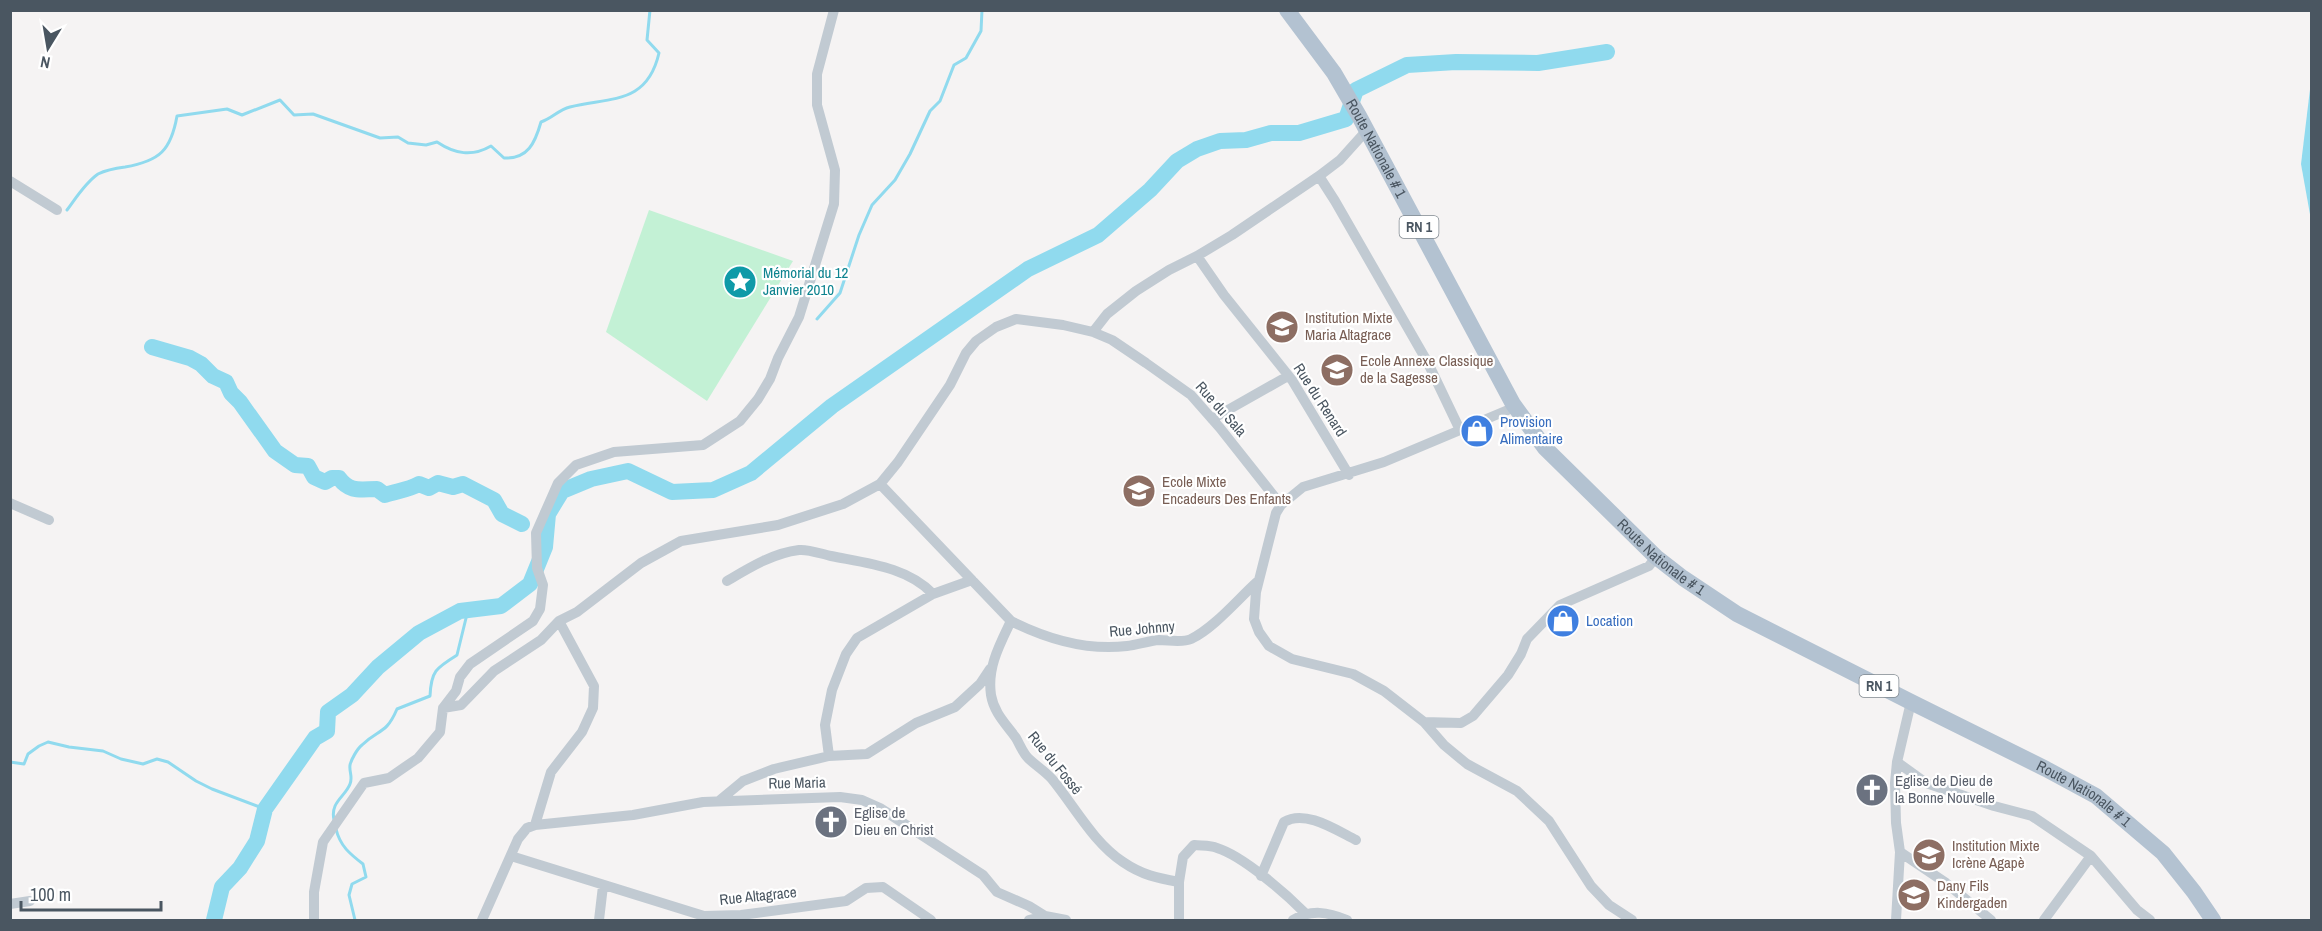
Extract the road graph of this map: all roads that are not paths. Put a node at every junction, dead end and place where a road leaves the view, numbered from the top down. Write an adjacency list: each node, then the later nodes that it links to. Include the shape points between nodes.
1 (834, 10): 27 (street, via 817,74 817,105 835,170 834,204 799,317 770,379 740,421 704,445 614,452 576,465 558,483 536,533 537,568 543,585 540,609 533,621 471,664)
2 (1287, 10): 3 (main road, Route Nationale # 1 / RN 1, via 1334,73)
3 (1367, 130): 4 (street); 10 (main road, Route Nationale # 1 / RN 1)
4 (1319, 176): 7 (street); 12 (street, via 1418,345)
5 (10, 181): 6 (street)
6 (57, 210)
7 (1197, 256): 8 (street, via 1136,291 1107,314); 9 (street, Rue du Renard)
8 (1093, 332): 11 (street, Rue du Sala, via 1112,340 1191,395); 14 (street, Rue du Sala, via 1016,319 976,341)
9 (1288, 376): 11 (street); 13 (street, Rue du Renard)
10 (1515, 407): 12 (street); 18 (main road, Route Nationale # 1 / RN 1, via 1545,448)
11 (1212, 419): 16 (street, Rue du Sala)
12 (1460, 430): 13 (street)
13 (1349, 475): 16 (street, via 1303,487)
14 (880, 484): 19 (street); 23 (street, via 843,504 778,525 681,541 641,563 577,612)
15 (10, 503): 17 (street)
16 (1281, 505): 21 (street)
17 (50, 520)
18 (1656, 557): 26 (main road, Route Nationale # 1 / RN 1, via 1737,614); 28 (street, via 1649,566 1560,605 1527,639 1508,675 1473,716 1461,723)
19 (972, 580): 22 (street); 24 (street)
20 (727, 581): 22 (street, via 766,560 800,550 880,565 913,578)
21 (1258, 582): 24 (street, Rue Johnny, via 1187,641 1100,647 1062,642); 28 (street, via 1254,619 1269,646 1292,659 1353,674 1384,691)
22 (933, 594): 29 (street, via 857,638 846,654 832,690 825,725)
23 (559, 621): 27 (street, via 541,640 494,671 460,705); 32 (street, via 594,686 593,708 582,732 551,772)
24 (1011, 621): 25 (street, Rue du Fossé)
25 (992, 666): 29 (street, via 980,684 955,707 916,723 867,754); 38 (street, Rue du Fossé, via 992,698 999,717 1026,756 1122,861 1146,876)
26 (1911, 702): 30 (street); 59 (main road, Route Nationale # 1 / RN 1, via 2096,796 2163,853)
27 (443, 708): 45 (street, via 440,732 418,758 389,778 364,783 323,842 314,892)
28 (1424, 722): 54 (street, via 1467,764 1517,791 1549,821 1591,886)
29 (829, 756): 31 (street, via 743,781)
30 (1897, 762): 34 (street, via 1896,823); 36 (street, via 1926,783 2032,816)
31 (720, 800): 32 (street, Rue Maria); 43 (street, Rue Maria, via 840,798 873,804 983,875 997,892)
32 (535, 825): 35 (street, via 518,839)
33 (1356, 840): 37 (street, via 1313,821 1289,819 1284,822)
34 (1900, 852): 55 (street); 56 (street, via 1946,883)
35 (511, 856): 39 (street, Rue Altagrace); 46 (street)
36 (2091, 856): 57 (street); 58 (street)
37 (1261, 876): 38 (street, via 1234,855 1216,847 1194,845 1183,857); 42 (street)
38 (1179, 882): 51 (street)
39 (603, 886): 44 (street, Rue Altagrace); 47 (street)
40 (30, 900): 41 (street)
41 (10, 904)
42 (1305, 913): 52 (street); 53 (street, via 1330,912)
43 (1045, 916): 49 (street); 50 (street, Rue Maria)
44 (703, 918): 48 (street, Rue Altagrace, via 846,901 866,888 883,886)
45 (314, 921)
46 (482, 921)
47 (599, 921)
48 (931, 921)
49 (1029, 921)
50 (1066, 921)
51 (1179, 921)
52 (1293, 921)
53 (1347, 921)
54 (1632, 921)
55 (1896, 921)
56 (1991, 921)
57 (2044, 921)
58 (2150, 921)
59 (2212, 921)

